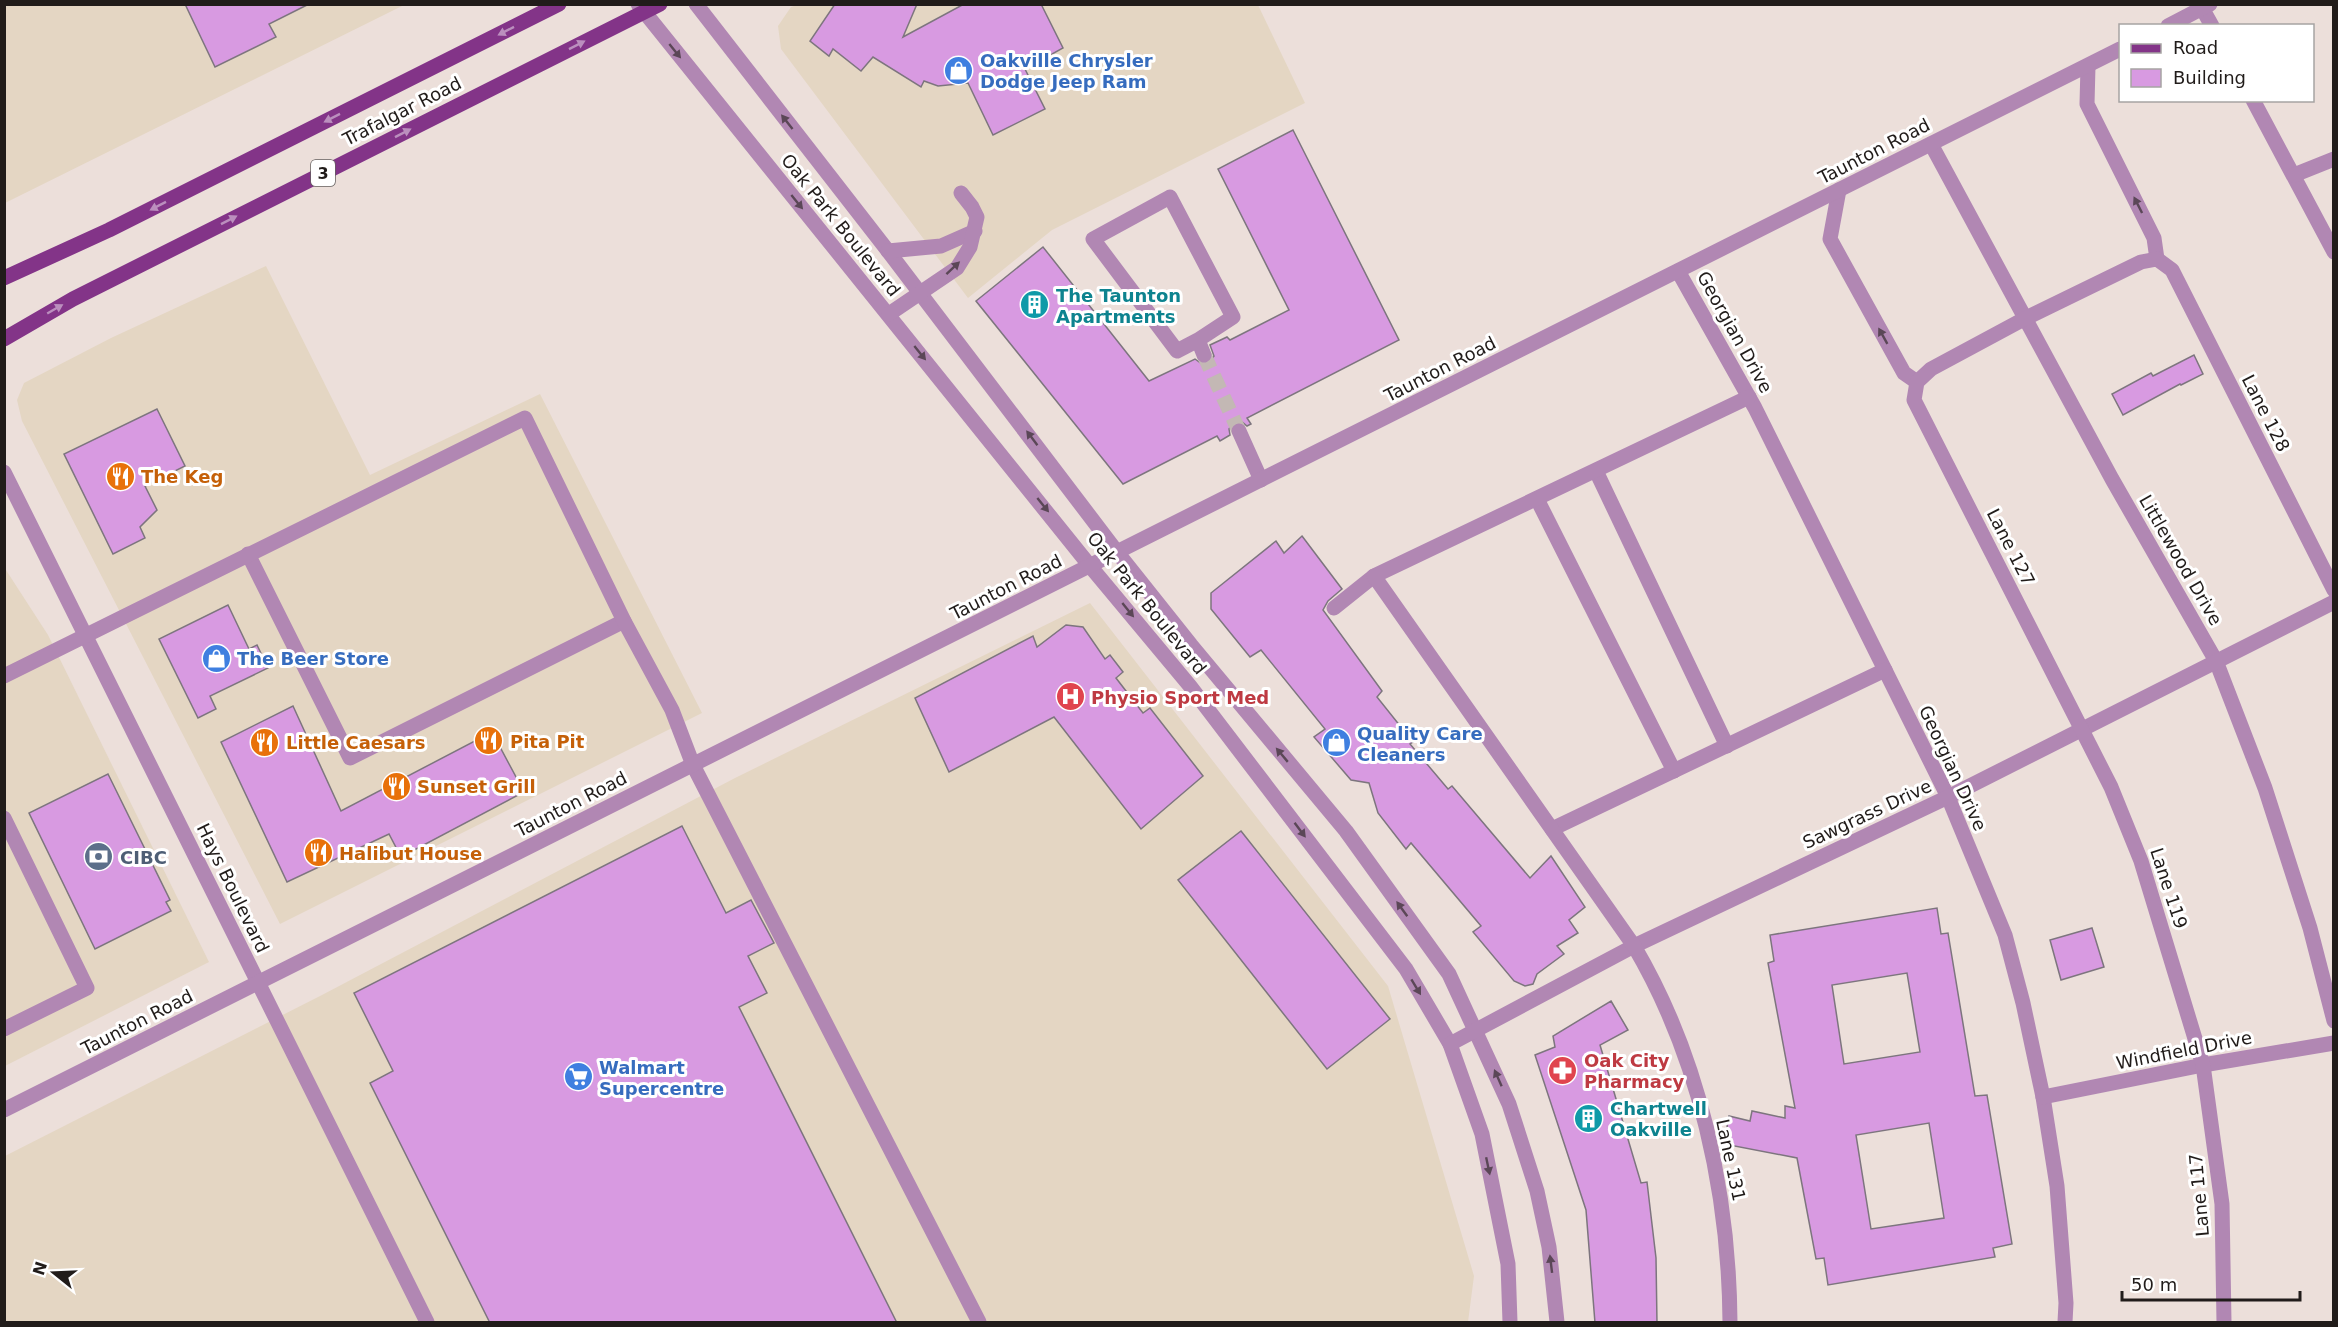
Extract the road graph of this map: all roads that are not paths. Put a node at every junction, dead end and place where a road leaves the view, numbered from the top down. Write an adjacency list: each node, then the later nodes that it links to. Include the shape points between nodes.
1 (559, 4): 21 (main road, Trafalgar Road, one-way to 21, via 109,230)
2 (660, 4): 5 (main road, Trafalgar Road / 3)
3 (696, 4): 17 (street, Oak Park Boulevard, one-way to 3)
4 (2206, 6): 6 (street); 7 (street)
5 (641, 8): 23 (street, Oak Park Boulevard, one-way to 23); 25 (main road, Trafalgar Road / 3, one-way to 5, via 73,299)
6 (2172, 24)
7 (2211, 24)
8 (2119, 50): 9 (street, Taunton Road)
9 (2088, 66): 11 (street, Taunton Road); 19 (street, one-way to 9, via 2154,238 2087,104)
10 (2254, 102): 13 (street)
11 (1931, 144): 14 (street, Taunton Road); 24 (street, Littlewood Drive)
12 (2334, 159): 13 (street)
13 (2294, 175): 18 (street)
14 (1839, 190): 20 (street, Taunton Road); 28 (street, one-way to 14, via 1904,373 1830,239)
15 (960, 193): 16 (street, via 977,217)
16 (975, 231): 17 (street, via 941,246); 22 (street, one-way to 16, via 957,268)
17 (888, 251): 22 (street, Oak Park Boulevard)
18 (2334, 252)
19 (2157, 260): 24 (street, via 2141,262); 39 (street, Lane 128, via 2172,270)
20 (1678, 271): 29 (street, Georgian Drive); 33 (street, Taunton Road)
21 (4, 278)
22 (920, 293): 23 (street); 35 (street, Oak Park Boulevard, one-way to 22)
23 (889, 314): 37 (street, Oak Park Boulevard, one-way to 37)
24 (2024, 319): 28 (street, via 1931,369); 44 (street, Littlewood Drive)
25 (4, 339)
26 (1198, 340): 26 (street, via 1177,351 1093,239 1170,197 1233,317); 27 (street)
27 (1204, 354)
28 (1917, 382): 47 (street, Lane 127, via 1914,400)
29 (1749, 397): 31 (street); 45 (street, Georgian Drive)
30 (1239, 430): 33 (street)
31 (1596, 471): 34 (street); 48 (street)
32 (4, 472): 43 (street, Hays Boulevard)
33 (1261, 480): 35 (street, Taunton Road)
34 (1537, 499): 38 (street); 50 (street)
35 (1117, 552): 37 (street, Taunton Road); 58 (street, Oak Park Boulevard, one-way to 35, via 1449,974 1346,831)
36 (248, 554): 42 (street, via 350,758); 42 (street, via 525,418); 43 (street)
37 (1090, 566): 49 (street, Taunton Road); 60 (street, Oak Park Boulevard, one-way to 60, via 1190,686 1406,969)
38 (1374, 576): 41 (street); 53 (street, Lane 131)
39 (2334, 590)
40 (2334, 602): 44 (street, Sawgrass Drive)
41 (1334, 608)
42 (624, 621): 49 (street, via 672,710)
43 (85, 634): 46 (street); 55 (street, Hays Boulevard)
44 (2216, 661): 47 (street, Sawgrass Drive); 56 (street, Littlewood Drive, via 2265,788 2310,928)
45 (1885, 670): 48 (street); 51 (street, Georgian Drive)
46 (4, 676)
47 (2082, 729): 51 (street, Sawgrass Drive); 61 (street, Lane 119, via 2141,861)
48 (1727, 746): 50 (street)
49 (693, 765): 55 (street, Taunton Road); 65 (street)
50 (1674, 771): 53 (street)
51 (1948, 797): 54 (street, Sawgrass Drive); 62 (street, Georgian Drive, via 2005,935)
52 (4, 818): 57 (street, via 87,988)
53 (1552, 829): 54 (street, Lane 131)
54 (1634, 946): 58 (street, Sawgrass Drive); 68 (street, Lane 131, via 1668,1010 1710,1142 1724,1222)
55 (258, 983): 63 (street, Taunton Road); 64 (street, Hays Boulevard)
56 (2334, 1022)
57 (4, 1029)
58 (1477, 1030): 60 (street, Sawgrass Drive); 67 (street, Oak Park Boulevard, one-way to 58, via 1549,1247 1537,1191 1509,1104)
59 (2334, 1043): 61 (street, Windfield Drive)
60 (1450, 1044): 66 (street, Oak Park Boulevard, one-way to 66, via 1484,1146 1508,1264)
61 (2203, 1065): 62 (street, Windfield Drive); 70 (street, Lane 117, via 2222,1204)
62 (2043, 1097): 69 (street, Georgian Drive, via 2057,1186)
63 (4, 1110)
64 (427, 1323)
65 (979, 1323)
66 (1510, 1323)
67 (1557, 1323)
68 (1730, 1323)
69 (2065, 1323)
70 (2224, 1323)

